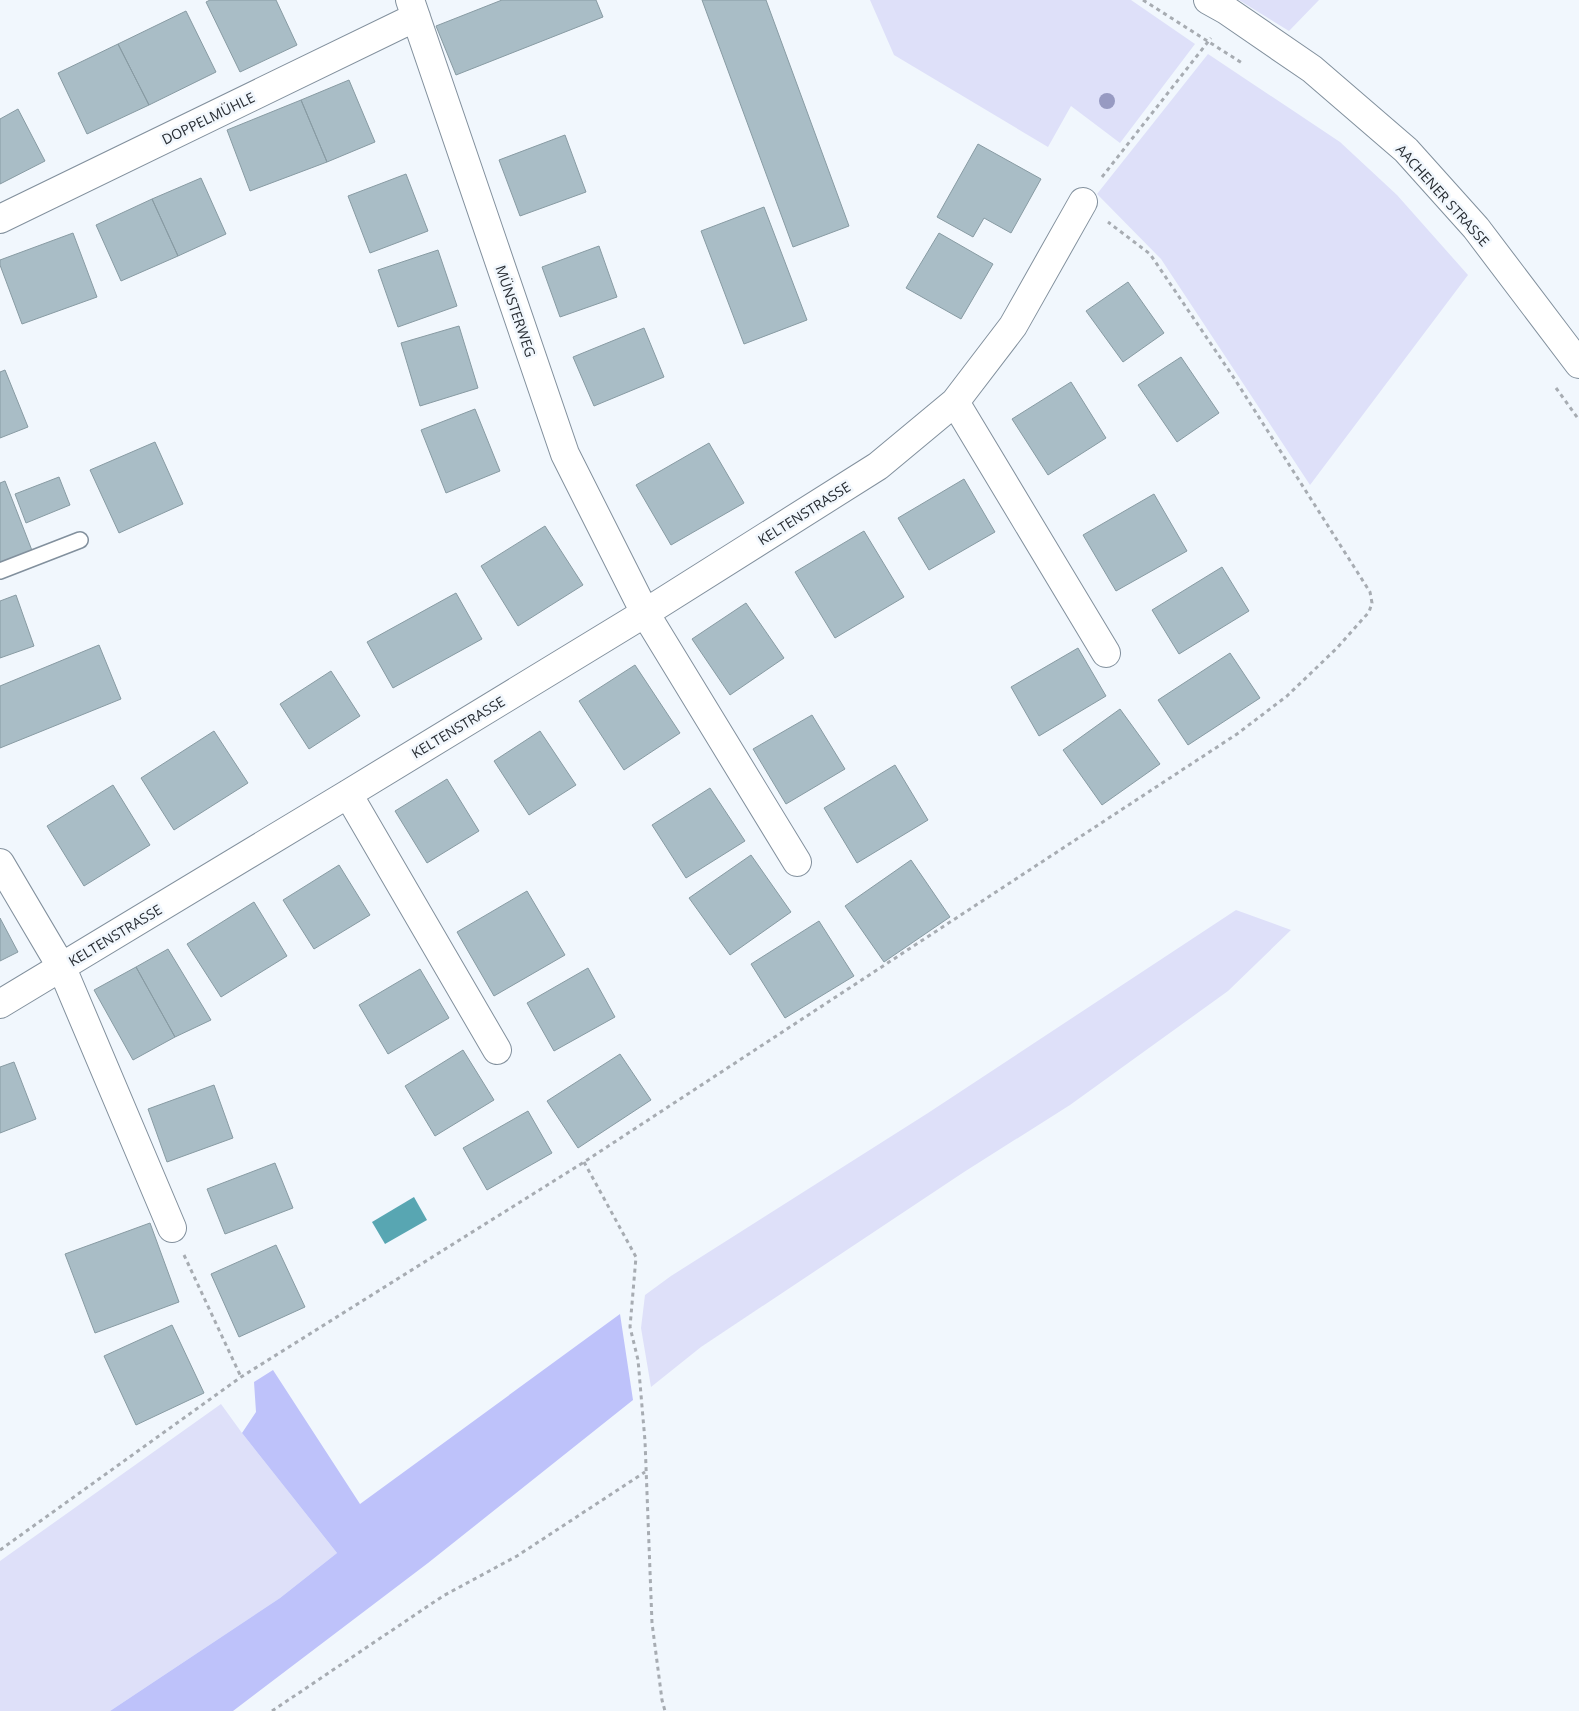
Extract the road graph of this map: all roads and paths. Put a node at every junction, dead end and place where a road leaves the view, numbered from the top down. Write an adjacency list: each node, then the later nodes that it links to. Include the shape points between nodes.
1 (1143, 0): 4 (path)
2 (1208, 0): 8 (street, AACHENER STRASSE, via 1312,69 1406,150 1476,228)
3 (413, 8): 7 (street, DOPPELMÜHLE); 14 (street, MÜNSTERWEG, via 565,454)
4 (1209, 41): 5 (path); 6 (path)
5 (1249, 67)
6 (1083, 202): 10 (street, KELTENSTRASSE, via 1013,326); 22 (path, via 1150,254 1234,378 1370,592 1372,603 1369,612 1287,696 1237,734)
7 (0, 219)
8 (1579, 364)
9 (1552, 382): 11 (path)
10 (955, 402): 14 (street, KELTENSTRASSE, via 878,466); 15 (street)
11 (1579, 420)
12 (80, 540): 13 (lane)
13 (0, 570)
14 (645, 613): 16 (street, KELTENSTRASSE); 17 (street)
15 (1106, 653)
16 (348, 794): 19 (street, KELTENSTRASSE); 21 (street)
17 (797, 862)
18 (0, 864): 19 (street)
19 (62, 968): 20 (street, KELTENSTRASSE); 23 (street, KELTENSTRASSE)
20 (0, 1004)
21 (497, 1050)
22 (584, 1162): 24 (path); 25 (path, via 636,1257 630,1327 638,1360)
23 (172, 1228): 24 (path)
24 (241, 1376): 26 (path)
25 (646, 1472): 27 (path, via 517,1556 443,1596); 28 (path, via 652,1623)
26 (0, 1550)
27 (272, 1711)
28 (664, 1711)

